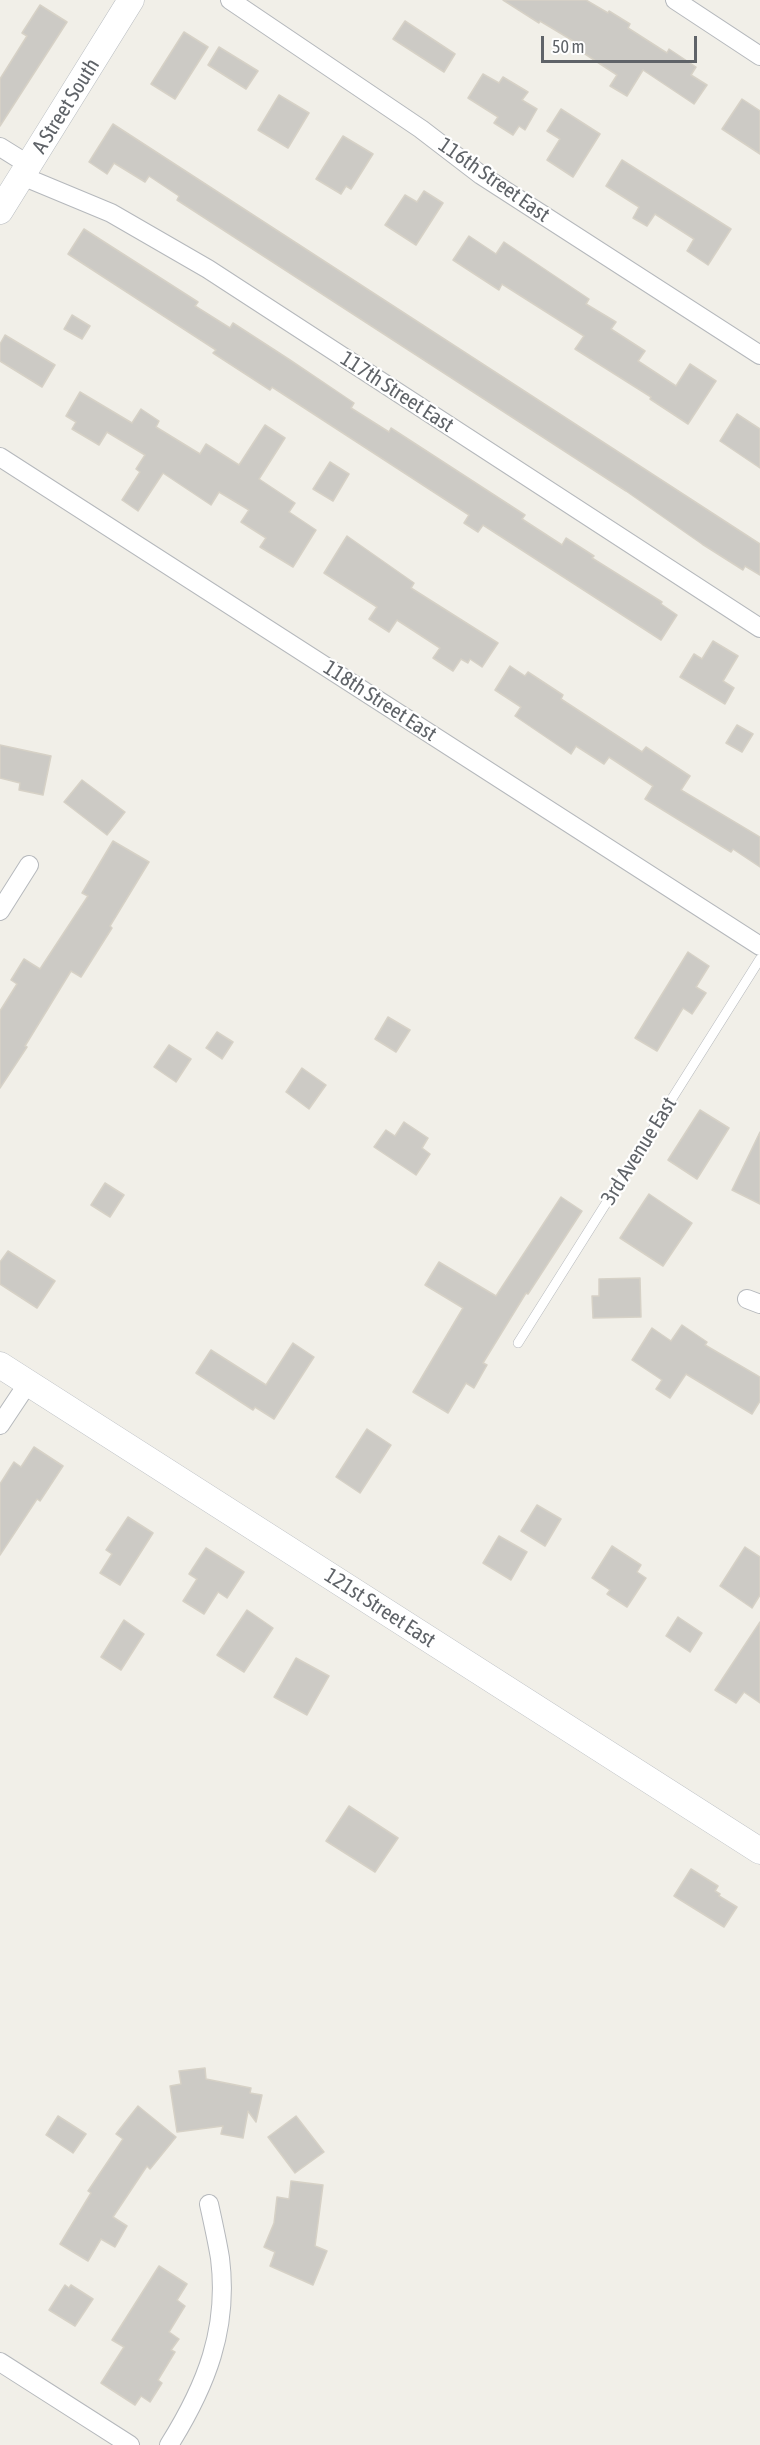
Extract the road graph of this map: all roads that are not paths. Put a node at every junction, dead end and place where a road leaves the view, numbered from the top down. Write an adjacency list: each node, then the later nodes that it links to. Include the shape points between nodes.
1 (131, 0): 6 (street, A Street South)
2 (230, 0): 8 (street, 116th Street East, via 421,129 481,175)
3 (675, 0): 4 (street)
4 (760, 56)
5 (0, 147): 6 (street, 117th Street East)
6 (26, 171): 7 (street, A Street South); 10 (street, 117th Street East, via 111,213 208,269)
7 (0, 211)
8 (760, 355)
9 (0, 457): 13 (street, 118th Street East)
10 (760, 628)
11 (29, 865): 12 (street)
12 (0, 911)
13 (760, 946)
14 (760, 959): 15 (lane, 3rd Avenue East)
15 (518, 1342)
16 (0, 1365): 17 (street, 121st Street East)
17 (28, 1383): 18 (street); 19 (street, 121st Street East)
18 (0, 1425)
19 (760, 1851)
20 (209, 2204): 23 (street, via 222,2288 216,2349 197,2395)
21 (0, 2362): 22 (street)
22 (130, 2445)
23 (169, 2445)

